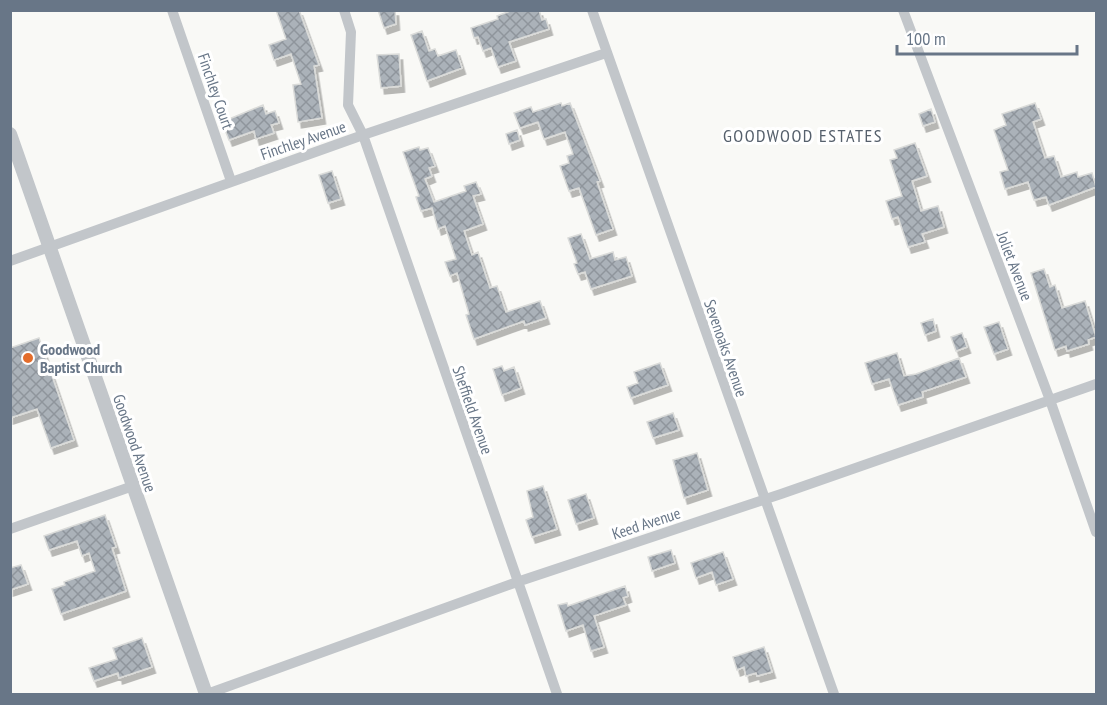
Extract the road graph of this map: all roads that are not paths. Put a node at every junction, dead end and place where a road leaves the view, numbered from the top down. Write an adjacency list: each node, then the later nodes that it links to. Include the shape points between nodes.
1 (172, 10): 8 (street, Finchley Court)
2 (344, 10): 7 (street, Sheffield Avenue, via 351,32 348,105)
3 (592, 10): 5 (street, Sevenoaks Avenue)
4 (903, 10): 12 (street, Joliet Avenue)
5 (606, 53): 7 (street, Finchley Avenue); 14 (street, Sevenoaks Avenue)
6 (10, 134): 9 (street, Goodwood Avenue)
7 (363, 135): 8 (street, Finchley Avenue); 17 (street, Sheffield Avenue)
8 (231, 181): 9 (street, Finchley Avenue)
9 (50, 247): 10 (street, Finchley Avenue); 13 (street, Goodwood Avenue)
10 (10, 261)
11 (1096, 384): 12 (street, Keed Avenue)
12 (1050, 400): 14 (street, Keed Avenue); 16 (street, Joliet Avenue)
13 (133, 486): 15 (street); 18 (street, Goodwood Avenue)
14 (765, 499): 17 (street, Keed Avenue); 20 (street, Sevenoaks Avenue)
15 (10, 529)
16 (1096, 532)
17 (516, 582): 18 (street, Keed Avenue); 19 (street, Sheffield Avenue)
18 (206, 694)
19 (556, 694)
20 (834, 694)

